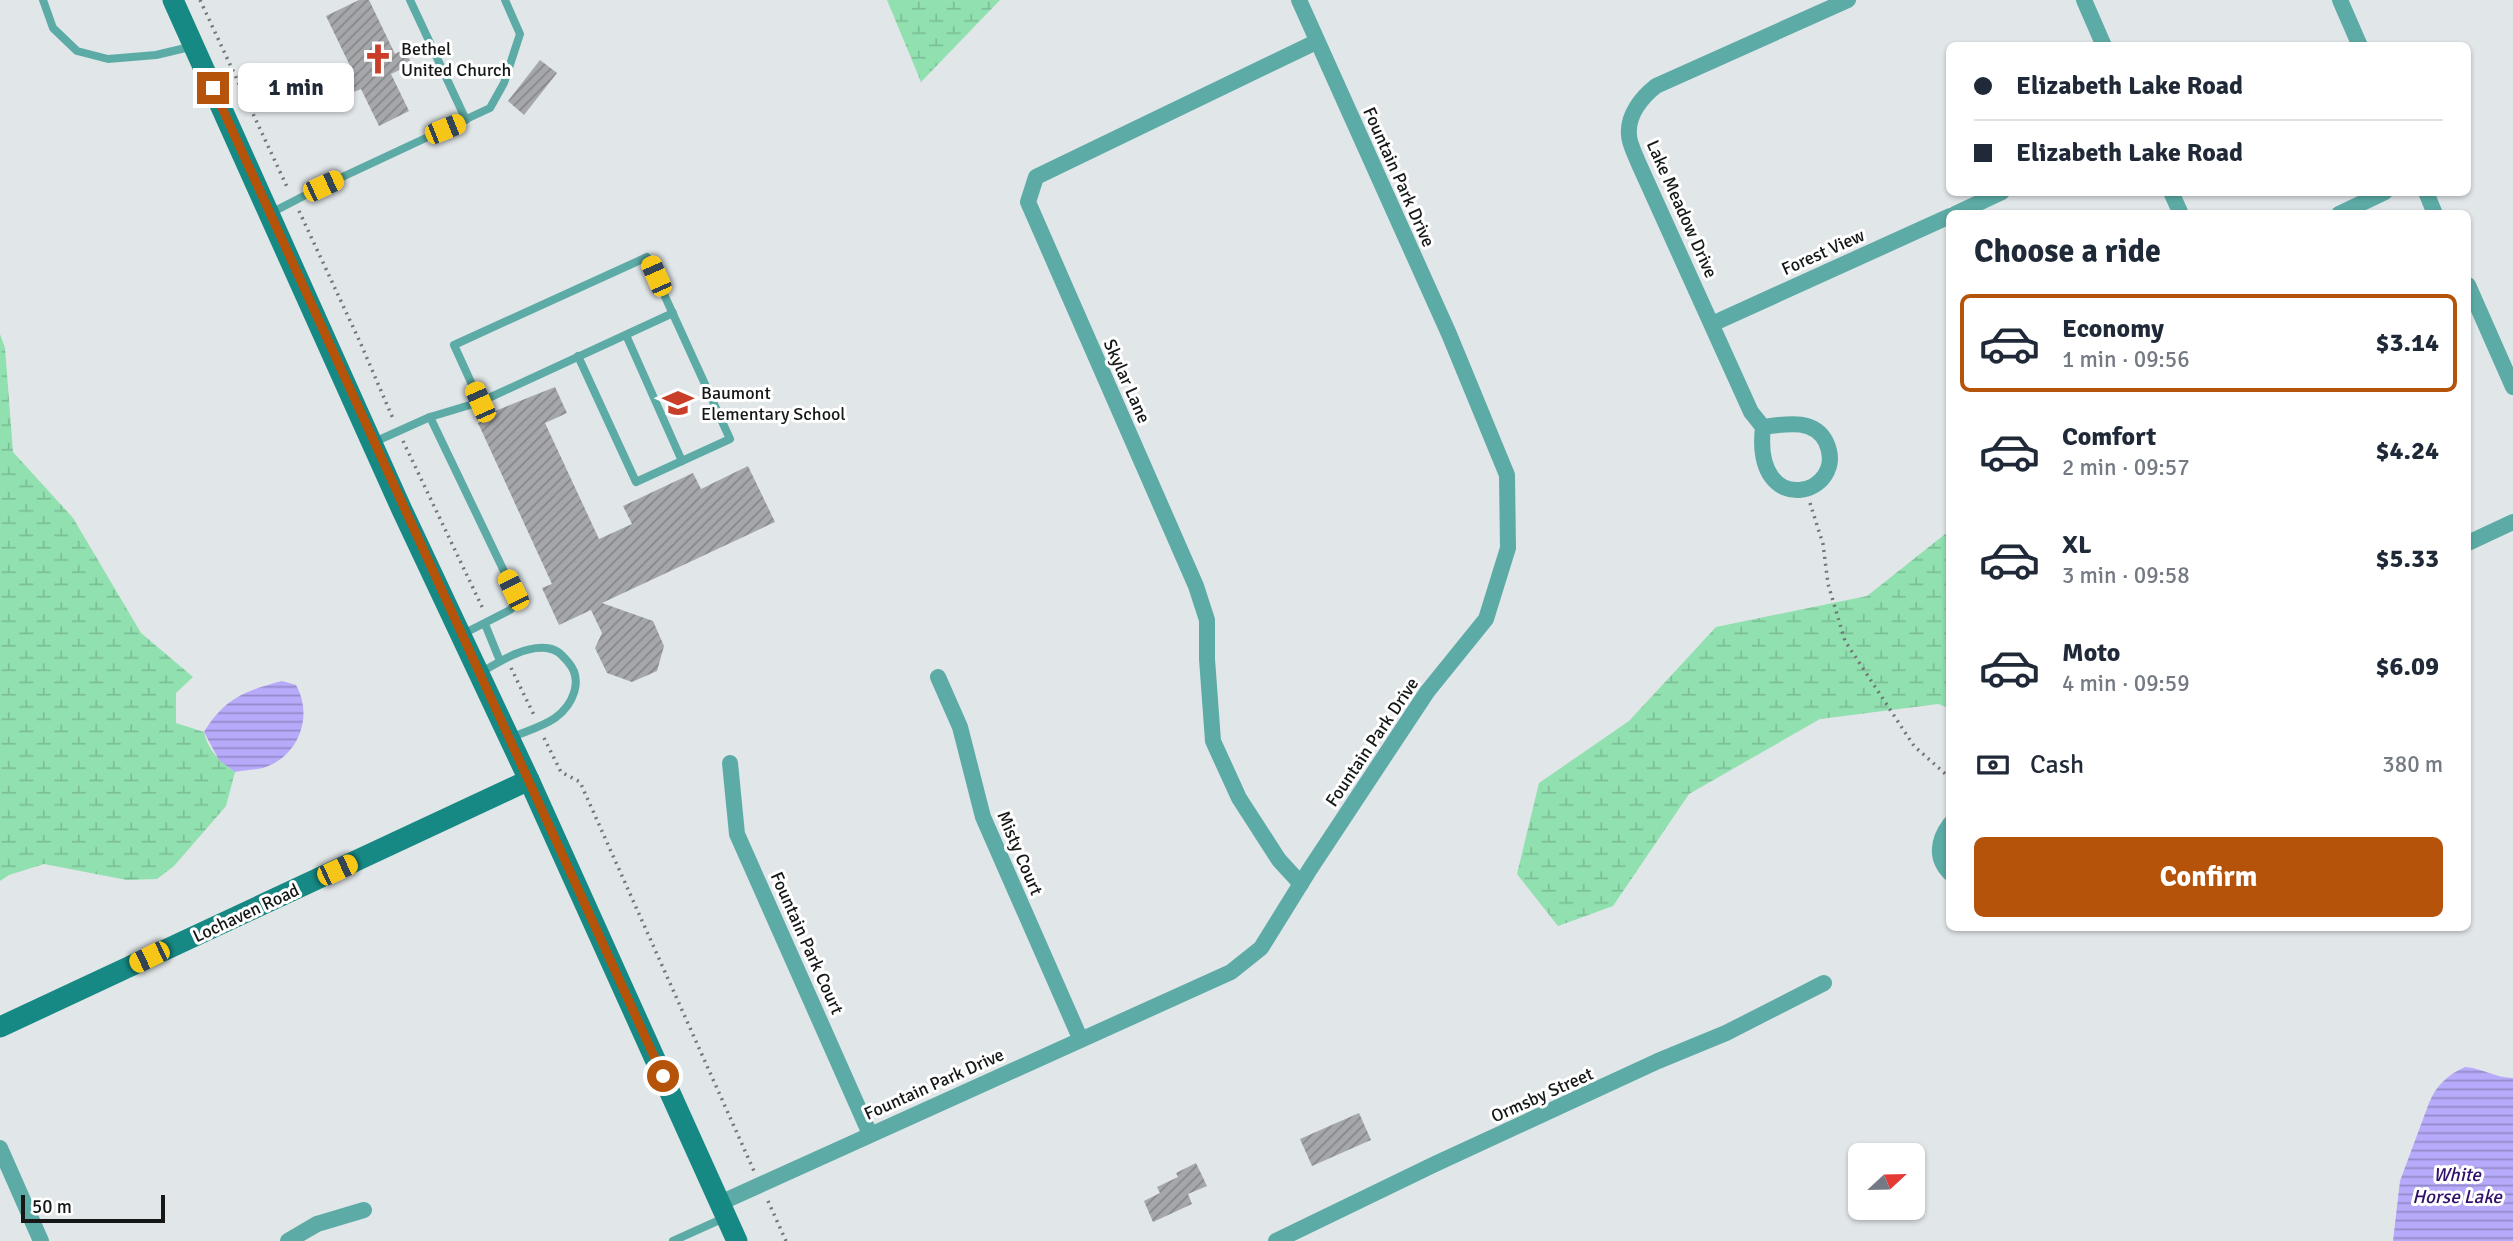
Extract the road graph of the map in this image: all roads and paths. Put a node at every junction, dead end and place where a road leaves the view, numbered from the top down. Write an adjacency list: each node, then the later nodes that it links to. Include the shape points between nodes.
1 (43, 0): 13 (lane, via 53,28 77,51 108,59)
2 (173, 0): 13 (street)
3 (200, 0): 17 (path)
4 (410, 0): 14 (lane)
5 (505, 0): 14 (lane, via 520,34 516,47 490,108)
6 (1299, 0): 10 (street, Fountain Park Drive)
7 (1848, 0): 24 (street, Lake Meadow Drive, via 1656,86 1633,112 1629,134 1638,162)
8 (2084, 0): 11 (street)
9 (2340, 0): 12 (street)
10 (1316, 42): 49 (street, Fountain Park Drive, via 1449,334 1507,475 1508,548 1486,619 1427,692); 49 (street, Skylar Lane, via 1036,177 1028,202 1196,586 1207,620 1213,741 1239,798 1279,860)
11 (2102, 42)
12 (2358, 42)
13 (194, 46): 20 (street)
14 (466, 120): 17 (lane)
15 (1993, 196): 18 (street)
16 (2377, 196): 19 (street)
17 (294, 202): 20 (lane); 31 (path)
18 (1964, 210)
19 (2347, 210)
20 (269, 214): 32 (street)
21 (1946, 218): 24 (street, Forest View)
22 (2471, 292): 27 (street)
23 (673, 313): 25 (lane); 28 (lane, via 647,257 466,339 454,345); 33 (lane, via 730,439)
24 (1712, 324): 30 (street, Lake Meadow Drive, via 1751,412)
25 (626, 335): 26 (lane); 33 (lane)
26 (578, 356): 28 (lane); 33 (lane, via 636,482)
27 (2513, 387)
28 (480, 402): 29 (lane)
29 (429, 416): 31 (lane); 37 (lane, via 516,599 510,610)
30 (1763, 427): 34 (street, Lake Meadow Drive, via 1763,459 1774,481 1787,490); 34 (street, via 1801,425 1815,429 1824,439 1830,461 1827,474)
31 (398, 431): 32 (lane); 37 (path)
32 (372, 443): 38 (street)
33 (682, 461)
34 (1806, 490): 45 (path, via 1845,641 1914,746)
35 (2513, 522): 36 (street)
36 (2471, 541)
37 (487, 623): 38 (lane); 39 (lane)
38 (461, 635): 40 (street)
39 (503, 660): 40 (lane); 42 (path); 42 (lane, via 544,648 559,651 572,666 577,682 574,696 555,718)
40 (479, 673): 43 (street)
41 (937, 677): 52 (street, Misty Court, via 960,726 983,817)
42 (538, 725): 43 (lane); 55 (path, via 561,772 580,782)
43 (510, 738): 46 (street)
44 (730, 763): 53 (street, Fountain Park Court, via 737,834)
45 (1946, 774)
46 (529, 780): 51 (street, Lochaven Road); 57 (street)
47 (1946, 832): 48 (street, via 1939,846)
48 (1946, 869)
49 (1301, 884): 52 (street, Fountain Park Drive, via 1261,948 1231,972)
50 (1824, 983): 63 (street, Ormsby Street)
51 (0, 1027)
52 (1080, 1038): 53 (street, Fountain Park Drive)
53 (870, 1134): 55 (street, Fountain Park Drive)
54 (0, 1147): 58 (street)
55 (760, 1184): 57 (street, Fountain Park Drive); 62 (path)
56 (364, 1210): 59 (street, via 317,1224)
57 (723, 1210): 60 (lane); 61 (street)
58 (41, 1241)
59 (288, 1241)
60 (673, 1241)
61 (737, 1241)
62 (786, 1241)
63 (1276, 1241)

